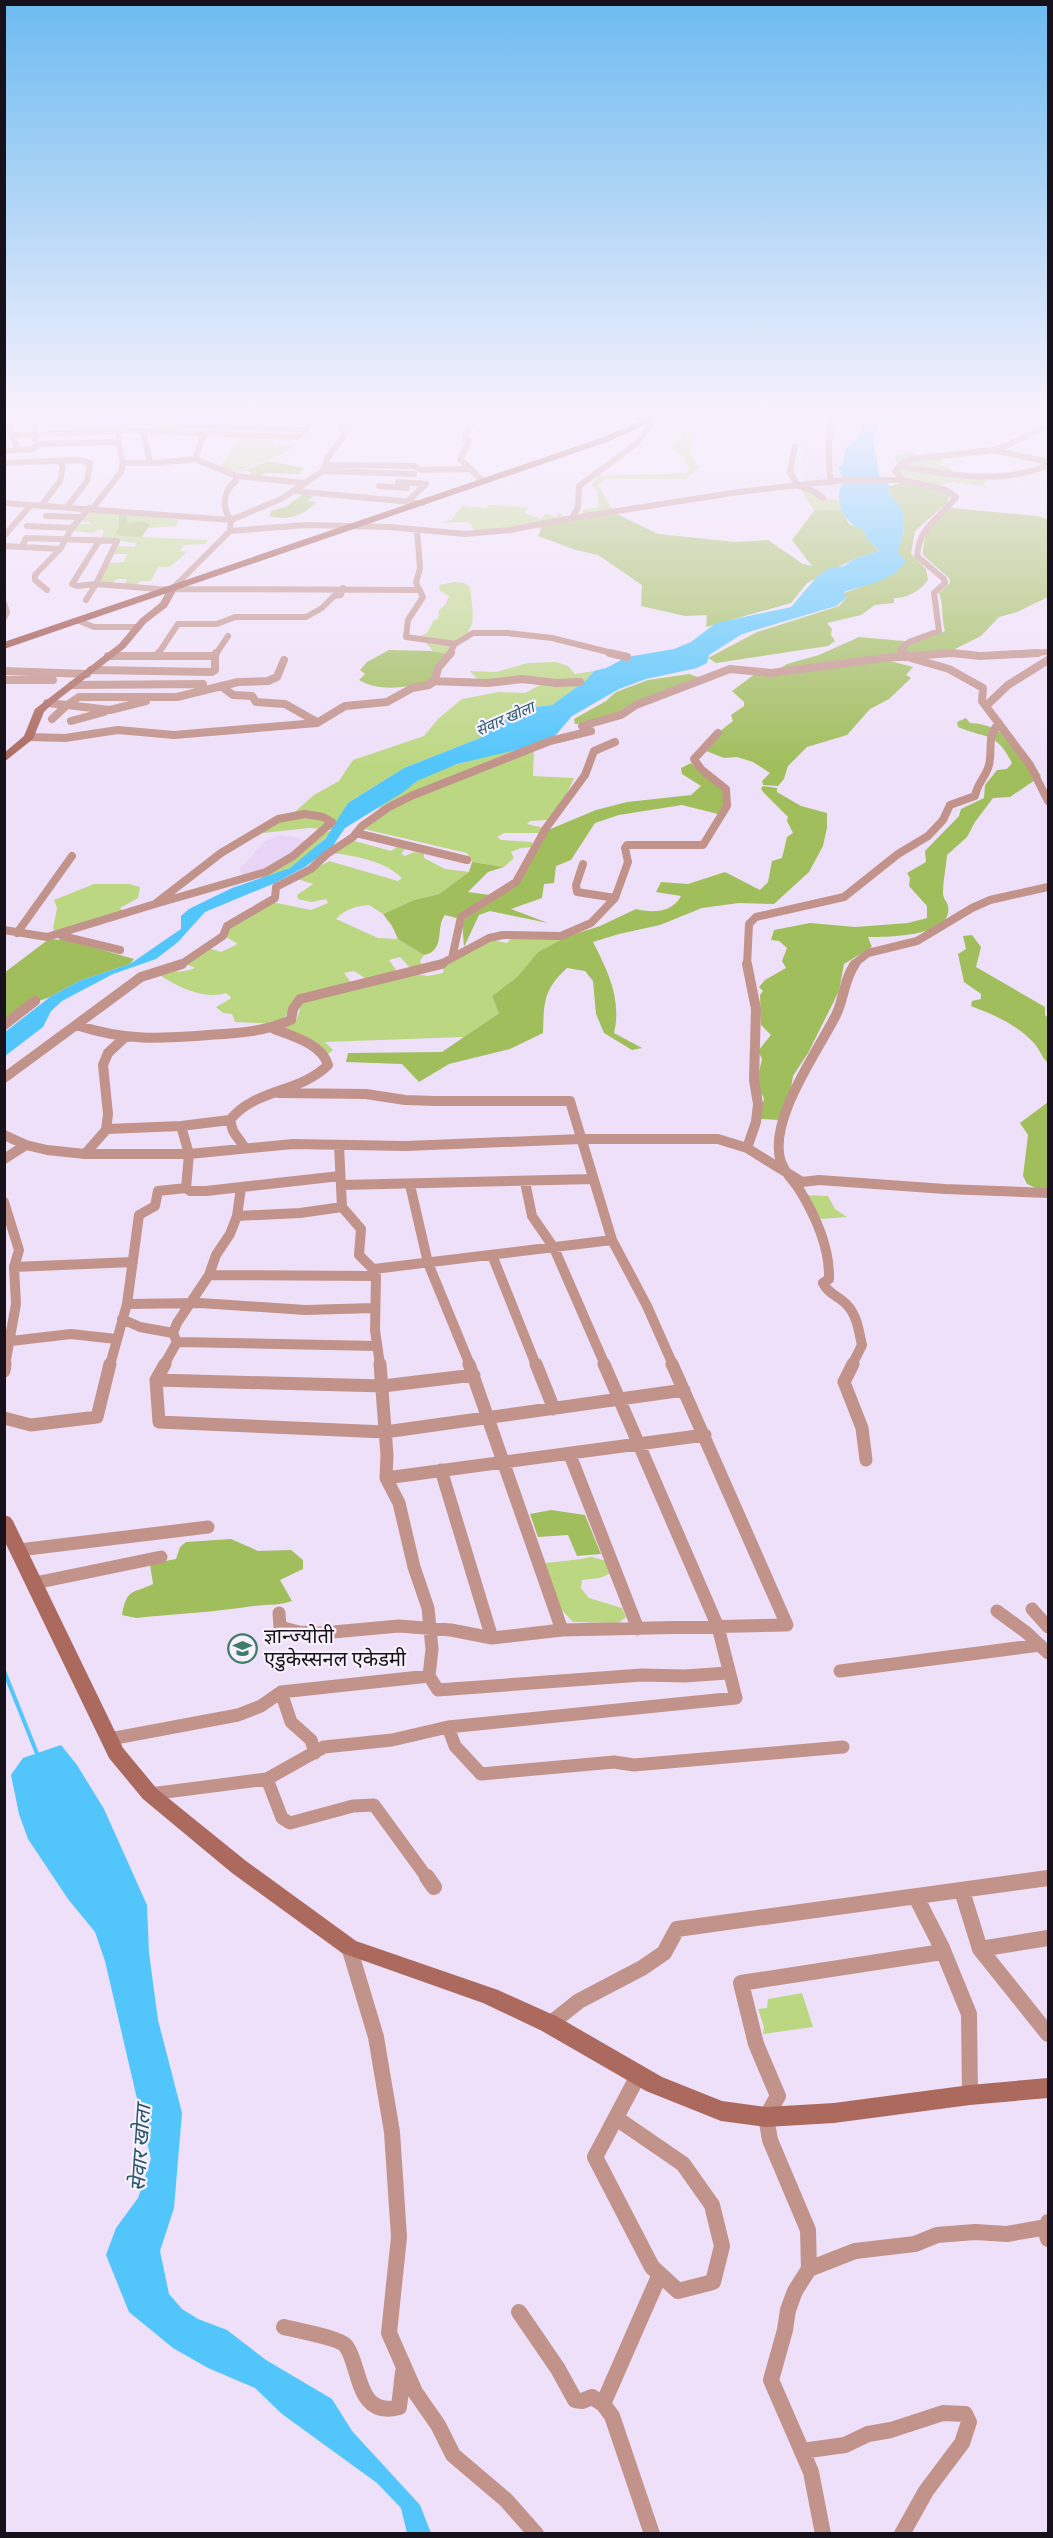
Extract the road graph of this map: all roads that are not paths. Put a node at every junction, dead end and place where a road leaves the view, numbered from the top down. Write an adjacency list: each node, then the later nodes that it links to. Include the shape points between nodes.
1 (71, 529): 9 (street)
2 (250, 529): 8 (street)
3 (340, 529): 16 (main road)
4 (413, 529): 7 (street)
5 (504, 529): 7 (street, via 465,534)
6 (923, 529): 34 (street, via 917,556 945,583 934,593 939,606 939,631 909,642 900,650)
7 (417, 530): 18 (street, via 420,568 416,583)
8 (230, 531): 16 (street)
9 (65, 539): 10 (street); 12 (street, via 26,537); 13 (street)
10 (99, 541): 14 (street, via 117,541); 14 (street, via 72,584)
11 (4, 546): 12 (street)
12 (22, 546): 13 (street)
13 (60, 549): 17 (street, via 35,575 35,580)
14 (96, 584): 19 (street); 20 (street)
15 (344, 588): 16 (street); 18 (street); 30 (street, via 341,595 334,596 313,615 235,617 217,624 178,624)
16 (172, 589): 19 (main road); 24 (street, via 164,605)
17 (47, 590)
18 (420, 590): 27 (street, via 423,597 408,620 406,637)
19 (160, 591): 23 (main road)
20 (86, 600)
21 (4, 603): 22 (street)
22 (4, 618)
23 (79, 621): 24 (street, via 94,627); 26 (main road)
24 (137, 627): 29 (street)
25 (228, 636): 31 (street)
26 (7, 644)
27 (455, 644): 32 (street, via 473,633 507,633 552,638); 43 (street)
28 (1048, 652): 34 (street, via 980,656 952,653)
29 (108, 656): 30 (street); 39 (street)
30 (156, 656): 31 (street)
31 (215, 656): 39 (street, via 212,672)
32 (627, 657)
33 (885, 658): 34 (street); 37 (street); 62 (street, via 771,674 730,669 714,674 636,705 621,715 582,726 591,730 550,741 411,796 388,807)
34 (910, 658): 37 (street)
35 (284, 660): 47 (street, via 273,680)
36 (1048, 660): 51 (street, via 1019,677)
37 (950, 669): 51 (street, via 983,688 982,701)
38 (4, 671): 40 (street)
39 (89, 672): 40 (street); 45 (street)
40 (45, 673): 42 (street)
41 (4, 680): 42 (street)
42 (40, 680): 45 (street)
43 (432, 681): 44 (street); 55 (street, via 387,702 345,706)
44 (580, 682)
45 (74, 683): 46 (street); 49 (street)
46 (203, 684)
47 (221, 686): 48 (street, via 177,697); 55 (street, via 233,695 252,696 256,702 285,704)
48 (160, 697): 50 (street, via 79,697); 52 (street)
49 (47, 703): 50 (street); 58 (street, via 39,711)
50 (67, 705): 52 (street); 53 (street)
51 (987, 705): 56 (street)
52 (110, 710): 54 (street)
53 (52, 719)
54 (71, 721)
55 (317, 723): 58 (street, via 174,735 118,730 65,738)
56 (999, 723): 61 (street, via 1030,765); 88 (street, via 990,734 990,766 976,784 975,796 950,805 928,836 898,854 844,897 756,917 749,924 747,971 756,1009 754,1080 758,1104)
57 (718, 733): 67 (street, via 694,759 726,789 726,809 703,845 627,845 628,862)
58 (28, 737): 60 (street)
59 (615, 742): 73 (street, via 594,751 585,775 546,828 516,882 461,917 458,949)
60 (4, 759)
61 (1048, 801)
62 (356, 833): 64 (street); 76 (street, via 311,869 276,888 274,898 227,926 223,936 177,967 141,976)
63 (72, 856): 70 (street)
64 (467, 860)
65 (582, 864): 67 (street, via 577,892)
66 (1048, 887): 93 (street, via 983,902 906,946 862,956 852,968 838,1011 803,1072 784,1120 779,1150)
67 (615, 898): 73 (street, via 591,922 574,932 561,936 489,938)
68 (155, 904): 68 (street, via 221,853 278,819 305,814 332,822 293,856 266,872); 71 (street)
69 (4, 930): 70 (street)
70 (17, 933): 71 (street)
71 (59, 936): 72 (street)
72 (120, 950)
73 (453, 958): 77 (street, via 436,967 310,995 300,999 291,1020)
74 (35, 1001): 75 (street)
75 (4, 1025)
76 (76, 1025): 78 (street); 79 (street)
77 (274, 1029): 78 (street, via 181,1040); 80 (street, via 306,1043 328,1061 324,1071)
78 (124, 1038): 83 (street, via 105,1057 102,1067 109,1116)
79 (4, 1078)
80 (278, 1093): 81 (street, via 242,1107); 85 (street, via 366,1094 435,1101 570,1101)
81 (230, 1120): 82 (street); 89 (street, via 232,1131)
82 (181, 1126): 83 (street); 91 (street)
83 (107, 1129): 90 (street, via 101,1142)
84 (4, 1135): 86 (street)
85 (581, 1139): 87 (street, via 478,1145); 88 (street, via 718,1139); 94 (street)
86 (26, 1145): 90 (street); 92 (street)
87 (339, 1145): 89 (street); 95 (street)
88 (747, 1148): 93 (street)
89 (245, 1149): 91 (street)
90 (85, 1154): 91 (street)
91 (189, 1154): 98 (street)
92 (4, 1159)
93 (783, 1171): 100 (street, via 802,1182); 133 (street, via 798,1187 816,1222 830,1269 829,1278 823,1283 826,1290 851,1307 862,1345 844,1382 862,1428)
94 (593, 1179): 96 (street); 104 (street)
95 (341, 1181): 97 (street); 99 (street); 102 (street)
96 (525, 1182): 97 (street); 105 (street, via 532,1216)
97 (410, 1185): 108 (street)
98 (186, 1188): 99 (street); 107 (street, via 158,1191 155,1206 139,1215)
99 (241, 1188): 103 (street)
100 (1048, 1192)
101 (4, 1202): 109 (street, via 19,1250)
102 (342, 1207): 103 (street); 110 (street, via 361,1229 356,1247 361,1259)
103 (237, 1216): 111 (street)
104 (612, 1240): 105 (street); 124 (street)
105 (554, 1248): 106 (street); 125 (street)
106 (492, 1255): 108 (street); 126 (street)
107 (133, 1262): 109 (street); 112 (street)
108 (428, 1263): 110 (street); 121 (street)
109 (14, 1267): 118 (street, via 16,1304)
110 (375, 1272): 111 (street); 114 (street)
111 (209, 1275): 113 (street)
112 (127, 1304): 113 (street); 115 (street)
113 (190, 1304): 114 (street, via 305,1310); 116 (street)
114 (375, 1308): 119 (street)
115 (122, 1319): 116 (street); 117 (street)
116 (175, 1338): 119 (street); 122 (street)
117 (116, 1339): 118 (street, via 71,1334); 127 (street, via 98,1417 31,1425)
118 (11, 1341): 120 (street)
119 (377, 1346): 123 (street)
120 (4, 1371)
121 (474, 1375): 123 (street); 128 (street)
122 (156, 1380): 123 (street); 129 (street, via 159,1422)
123 (383, 1386): 129 (street)
124 (684, 1390): 125 (street); 130 (street)
125 (620, 1400): 126 (street); 131 (street)
126 (554, 1409): 128 (street)
127 (4, 1418)
128 (489, 1419): 129 (street); 134 (street)
129 (385, 1432): 136 (street)
130 (705, 1435): 131 (street); 145 (street, via 787,1625)
131 (640, 1445): 132 (street); 145 (street)
132 (570, 1455): 134 (street); 147 (street)
133 (866, 1460)
134 (504, 1464): 135 (street); 149 (street)
135 (441, 1470): 136 (street); 150 (street)
136 (386, 1478): 148 (street, via 399,1503)
137 (4, 1521): 139 (street)
138 (208, 1527): 139 (street)
139 (20, 1550): 141 (street)
140 (160, 1557): 141 (street)
141 (35, 1583): 157 (street)
142 (1032, 1609): 146 (street)
143 (997, 1611): 151 (street)
144 (279, 1613): 148 (street, via 280,1627 299,1632 399,1626)
145 (718, 1627): 147 (street); 153 (street, via 726,1655)
146 (1048, 1627)
147 (638, 1629): 149 (street)
148 (431, 1630): 150 (street); 154 (street)
149 (562, 1630): 150 (street)
150 (492, 1638)
151 (1044, 1649): 152 (street)
152 (840, 1671)
153 (726, 1673): 154 (street, via 438,1690); 156 (street, via 736,1698)
154 (429, 1676): 155 (street)
155 (281, 1692): 157 (street, via 238,1715); 159 (street, via 291,1722 311,1740)
156 (448, 1726): 158 (street, via 455,1746 481,1774); 159 (street, via 392,1740 324,1747)
157 (110, 1739): 161 (street, via 116,1753)
158 (843, 1747)
159 (315, 1753): 160 (street)
160 (267, 1779): 161 (street); 163 (street, via 282,1818 290,1823 363,1804 374,1805)
161 (150, 1794): 167 (street, via 239,1867)
162 (1048, 1878): 164 (street)
163 (434, 1887)
164 (962, 1891): 165 (street); 168 (street)
165 (916, 1897): 169 (street); 170 (street, via 677,1929 664,1953 579,2001)
166 (1048, 1938): 168 (street)
167 (349, 1947): 170 (street, via 490,1996); 182 (street, via 376,2037 392,2132 399,2237 389,2333)
168 (980, 1949): 171 (street)
169 (942, 1952): 174 (street, via 969,2014); 175 (street, via 741,1983 756,2044 778,2096)
170 (550, 2024): 172 (street)
171 (1048, 2034)
172 (639, 2074): 175 (street, via 721,2111); 176 (street)
173 (1048, 2088): 174 (street)
174 (970, 2095): 175 (street, via 834,2113)
175 (766, 2117): 178 (street, via 770,2140 808,2230)
176 (616, 2118): 179 (street, via 595,2157 652,2267); 179 (street, via 683,2164 712,2205 722,2246 713,2282 678,2291)
177 (1048, 2229): 178 (street, via 937,2235 915,2244 855,2251)
178 (809, 2269): 184 (street, via 788,2310 771,2380)
179 (660, 2274): 183 (street)
180 (519, 2312): 183 (street, via 575,2400 592,2397)
181 (284, 2326): 182 (street, via 341,2341 368,2399 382,2408 399,2407)
182 (403, 2369): 185 (street, via 453,2455 506,2500)
183 (603, 2404): 186 (street, via 612,2416)
184 (802, 2451): 187 (street, via 811,2472); 188 (street, via 844,2445 868,2434 943,2413 965,2414 969,2422 962,2443 926,2491)
185 (536, 2534)
186 (652, 2534)
187 (823, 2534)
188 (902, 2534)

